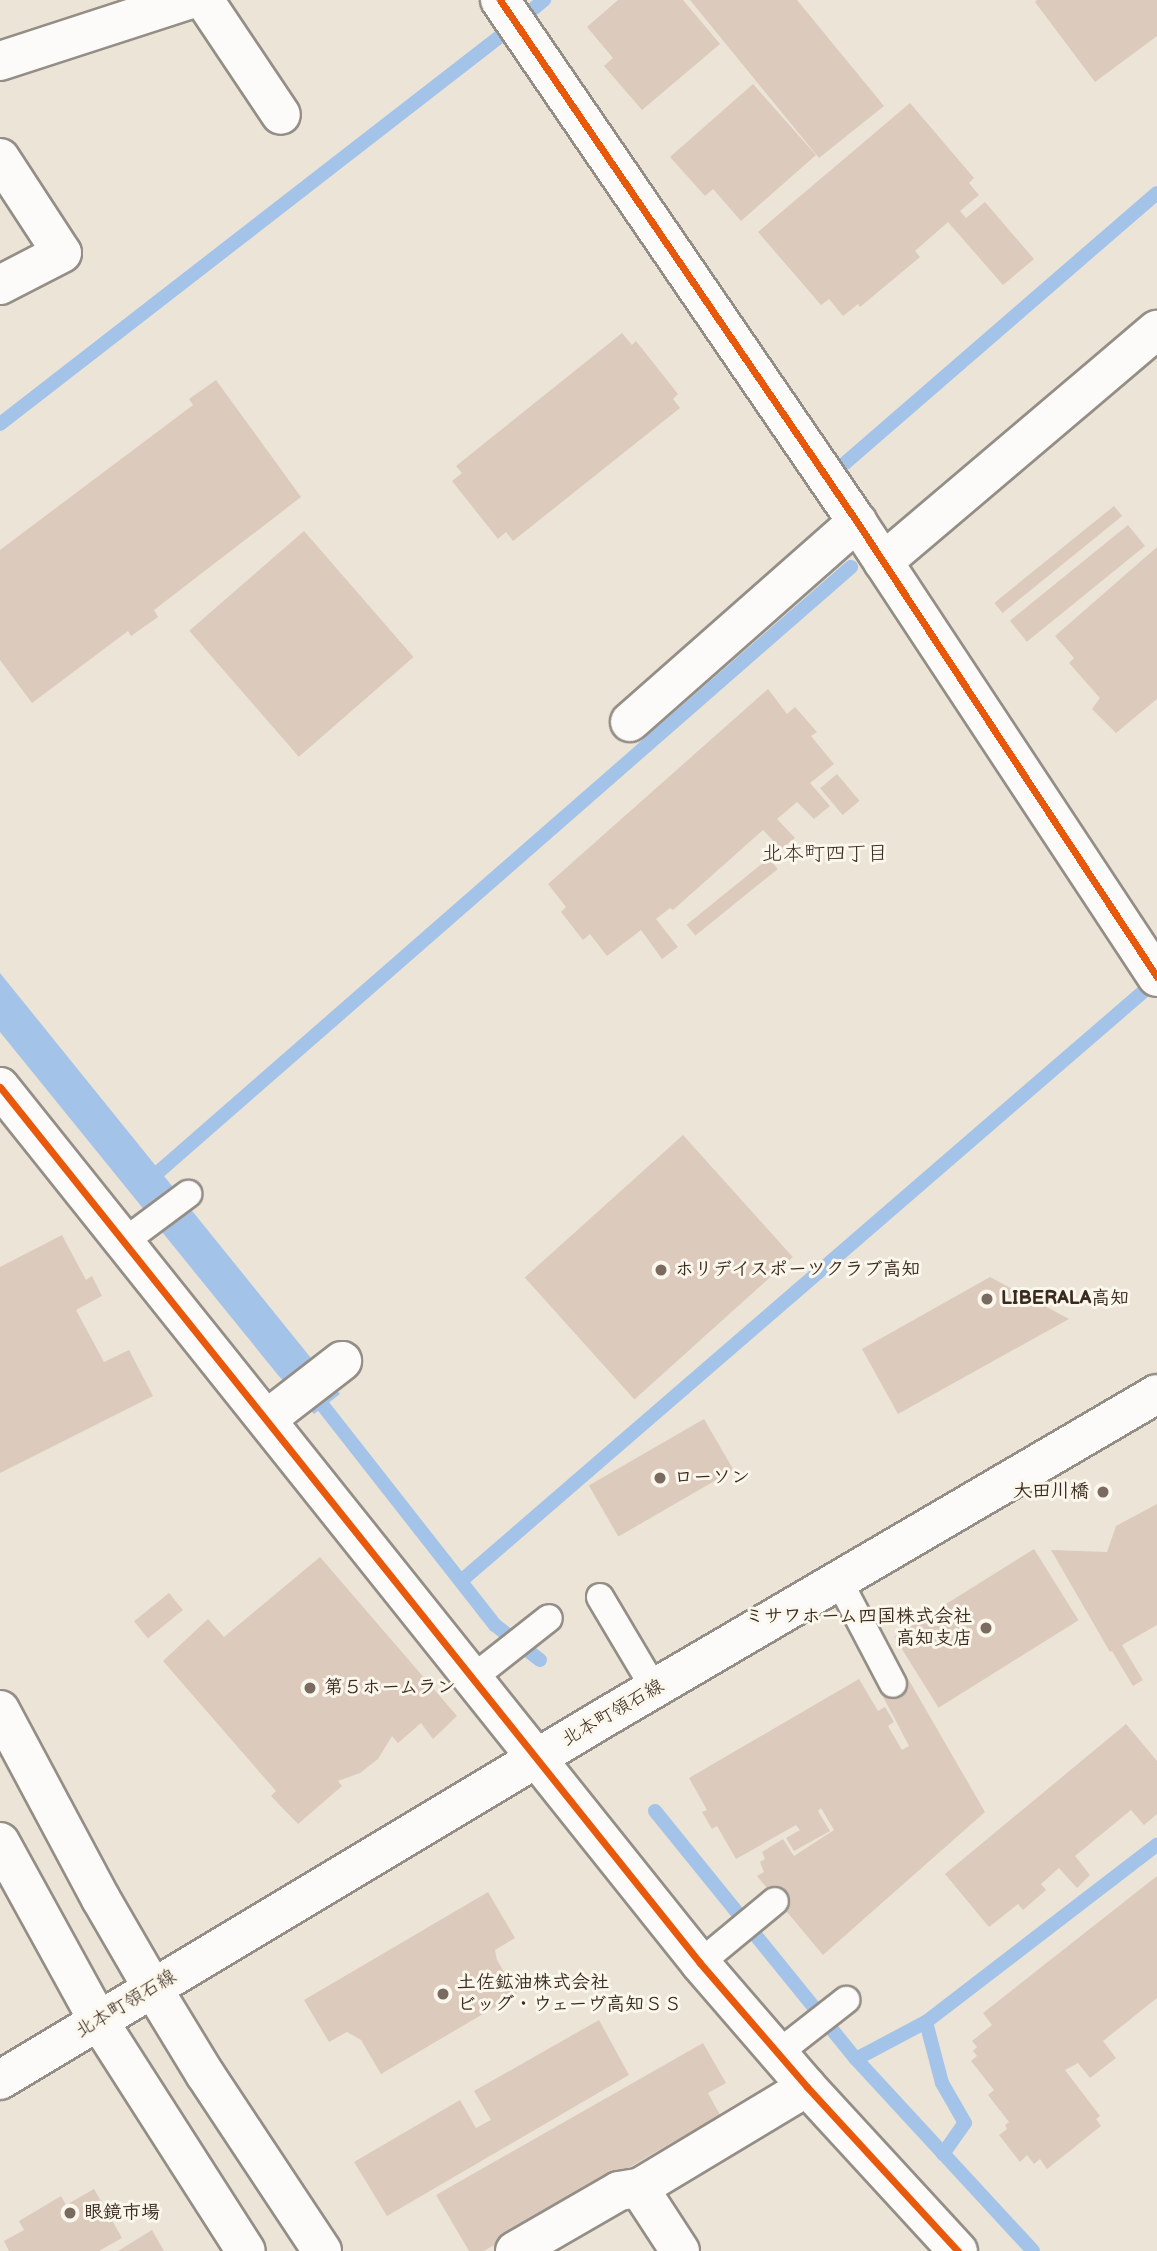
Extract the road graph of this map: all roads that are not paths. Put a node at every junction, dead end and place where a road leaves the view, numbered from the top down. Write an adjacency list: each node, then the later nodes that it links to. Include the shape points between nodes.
1 (188, 0): 4 (street)
2 (204, 0): 5 (street)
3 (500, 0): 9 (street)
4 (0, 61)
5 (281, 115)
6 (0, 158): 7 (street, via 62,253)
7 (0, 285)
8 (1157, 330): 10 (street)
9 (857, 522): 10 (street); 11 (street)
10 (883, 562): 12 (street)
11 (630, 722)
12 (1157, 977)
13 (0, 1087): 15 (street)
14 (188, 1194): 15 (lane)
15 (136, 1233): 18 (street)
16 (342, 1361): 18 (street)
17 (1157, 1394): 19 (street, 北本町領石線)
18 (279, 1410): 22 (street)
19 (839, 1581): 23 (lane); 24 (street, 北本町領石線)
20 (600, 1597): 24 (lane)
21 (549, 1618): 22 (lane)
22 (486, 1668): 26 (street)
23 (893, 1684)
24 (654, 1688): 26 (street, 北本町領石線)
25 (0, 1710): 30 (street)
26 (536, 1758): 29 (street); 30 (street, 北本町領石線)
27 (0, 1842): 32 (street)
28 (775, 1902): 29 (lane)
29 (714, 1952): 33 (street)
30 (152, 1987): 32 (street, 北本町領石線); 38 (street)
31 (846, 2000): 33 (lane)
32 (99, 2020): 34 (street, 北本町領石線); 37 (street)
33 (777, 2054): 35 (street)
34 (0, 2080)
35 (807, 2087): 36 (street); 41 (street)
36 (639, 2188): 39 (street, via 619,2191); 40 (street)
37 (246, 2251)
38 (322, 2251)
39 (515, 2251)
40 (680, 2251)
41 (958, 2251)

